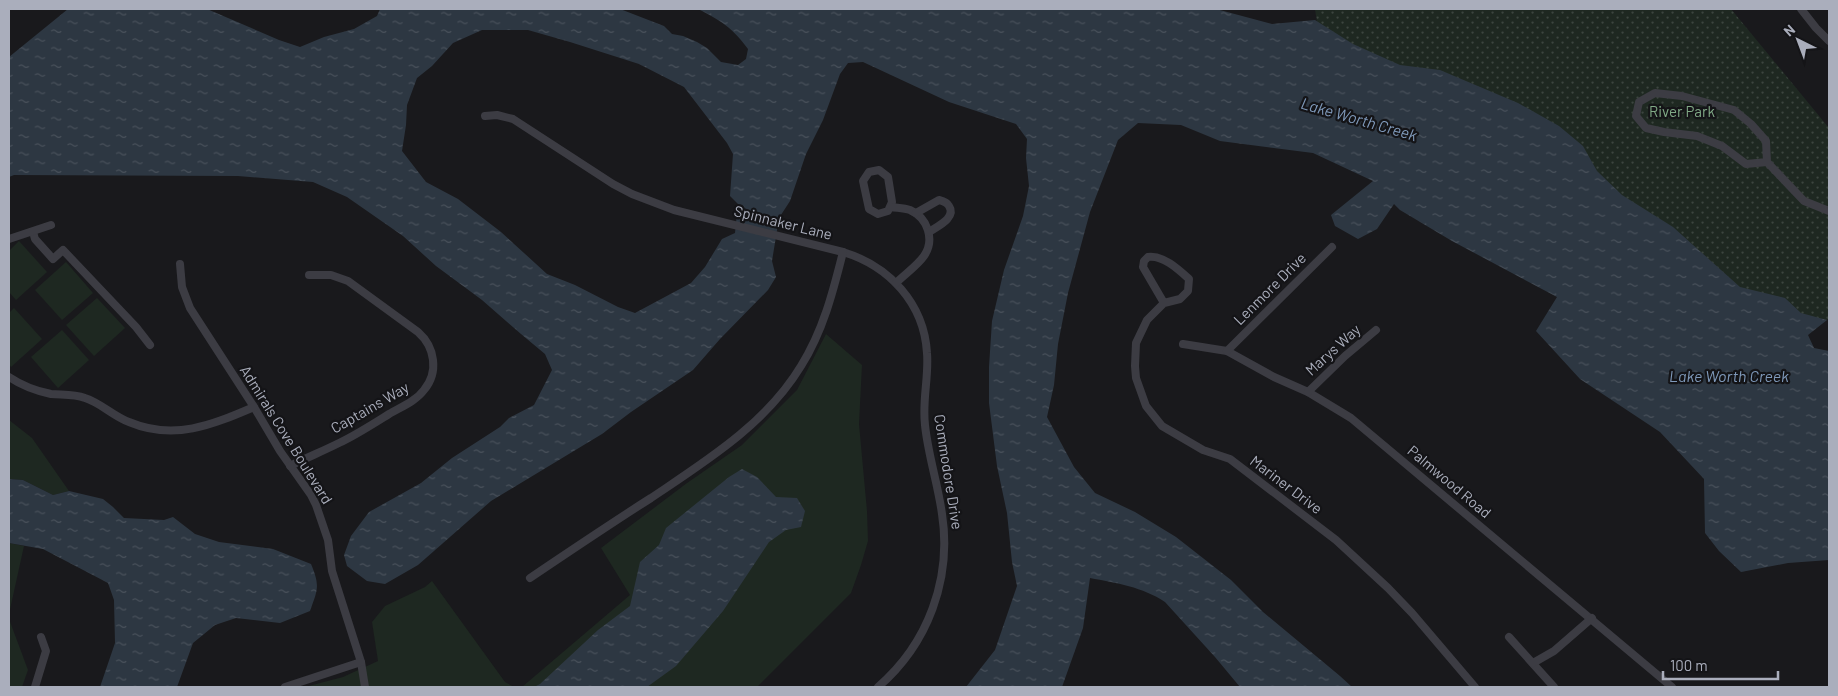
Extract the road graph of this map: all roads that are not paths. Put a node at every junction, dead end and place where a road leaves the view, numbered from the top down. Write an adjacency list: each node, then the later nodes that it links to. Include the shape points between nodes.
1 (1801, 9): 2 (street)
2 (1829, 42)
3 (484, 116): 13 (street, Spinnaker Lane, via 513,119 598,175 632,194 674,210)
4 (1767, 162): 4 (street, via 1746,164 1722,146 1697,136 1646,128 1636,116 1639,102 1655,93 1682,96 1734,110 1766,141); 6 (street, via 1804,201)
5 (891, 207): 5 (street, via 883,214 869,209 863,181 869,172 879,170 888,177); 7 (street)
6 (1829, 211)
7 (916, 213): 10 (street); 10 (street, via 939,200 949,205 951,210 947,220)
8 (51, 224): 9 (street)
9 (33, 232): 11 (street); 20 (street, via 35,239 53,259 63,250)
10 (928, 232): 16 (street, via 924,256)
11 (9, 239)
12 (1332, 247): 21 (street, Lenmore Drive)
13 (843, 252): 16 (street, Commodore Drive, via 876,266); 26 (street, Spinnaker Lane, via 832,297 815,342 789,384 765,413 689,472)
14 (180, 264): 24 (street, Admirals Cove Boulevard, via 182,287 190,308)
15 (309, 275): 25 (street, Captains Way, via 331,275 348,281 418,332 431,349 433,370 428,386 417,398 340,443)
16 (896, 283): 35 (street, Commodore Drive, via 914,307 925,337 924,422 942,511 944,554 939,589 925,627 903,662)
17 (1164, 303): 17 (street, Mariner Drive, via 1180,299 1188,291 1189,279 1163,260 1148,257 1143,266); 36 (street, Mariner Drive, via 1147,320 1136,343 1135,366 1146,406 1162,426 1204,450 1230,459 1336,540 1412,613)
18 (1376, 330): 23 (street, Marys Way)
19 (1183, 344): 21 (street, Palmwood Road)
20 (150, 345)
21 (1227, 350): 23 (street, Palmwood Road, via 1274,378)
22 (9, 377): 24 (street, via 38,391 87,398 122,419 148,428 179,431 205,427)
23 (1308, 392): 27 (street, Palmwood Road, via 1351,418)
24 (254, 407): 25 (street, Admirals Cove Boulevard)
25 (290, 466): 30 (street, Admirals Cove Boulevard, via 311,495 323,522 332,571)
26 (530, 578)
27 (1592, 618): 31 (street, via 1554,651); 38 (street, Palmwood Road)
28 (41, 637): 32 (street, via 46,652)
29 (1510, 637): 31 (street)
30 (361, 662): 33 (street); 34 (street, Admirals Cove Boulevard)
31 (1534, 663): 37 (street)
32 (35, 687)
33 (285, 687)
34 (365, 687)
35 (878, 687)
36 (1475, 687)
37 (1554, 687)
38 (1672, 687)

